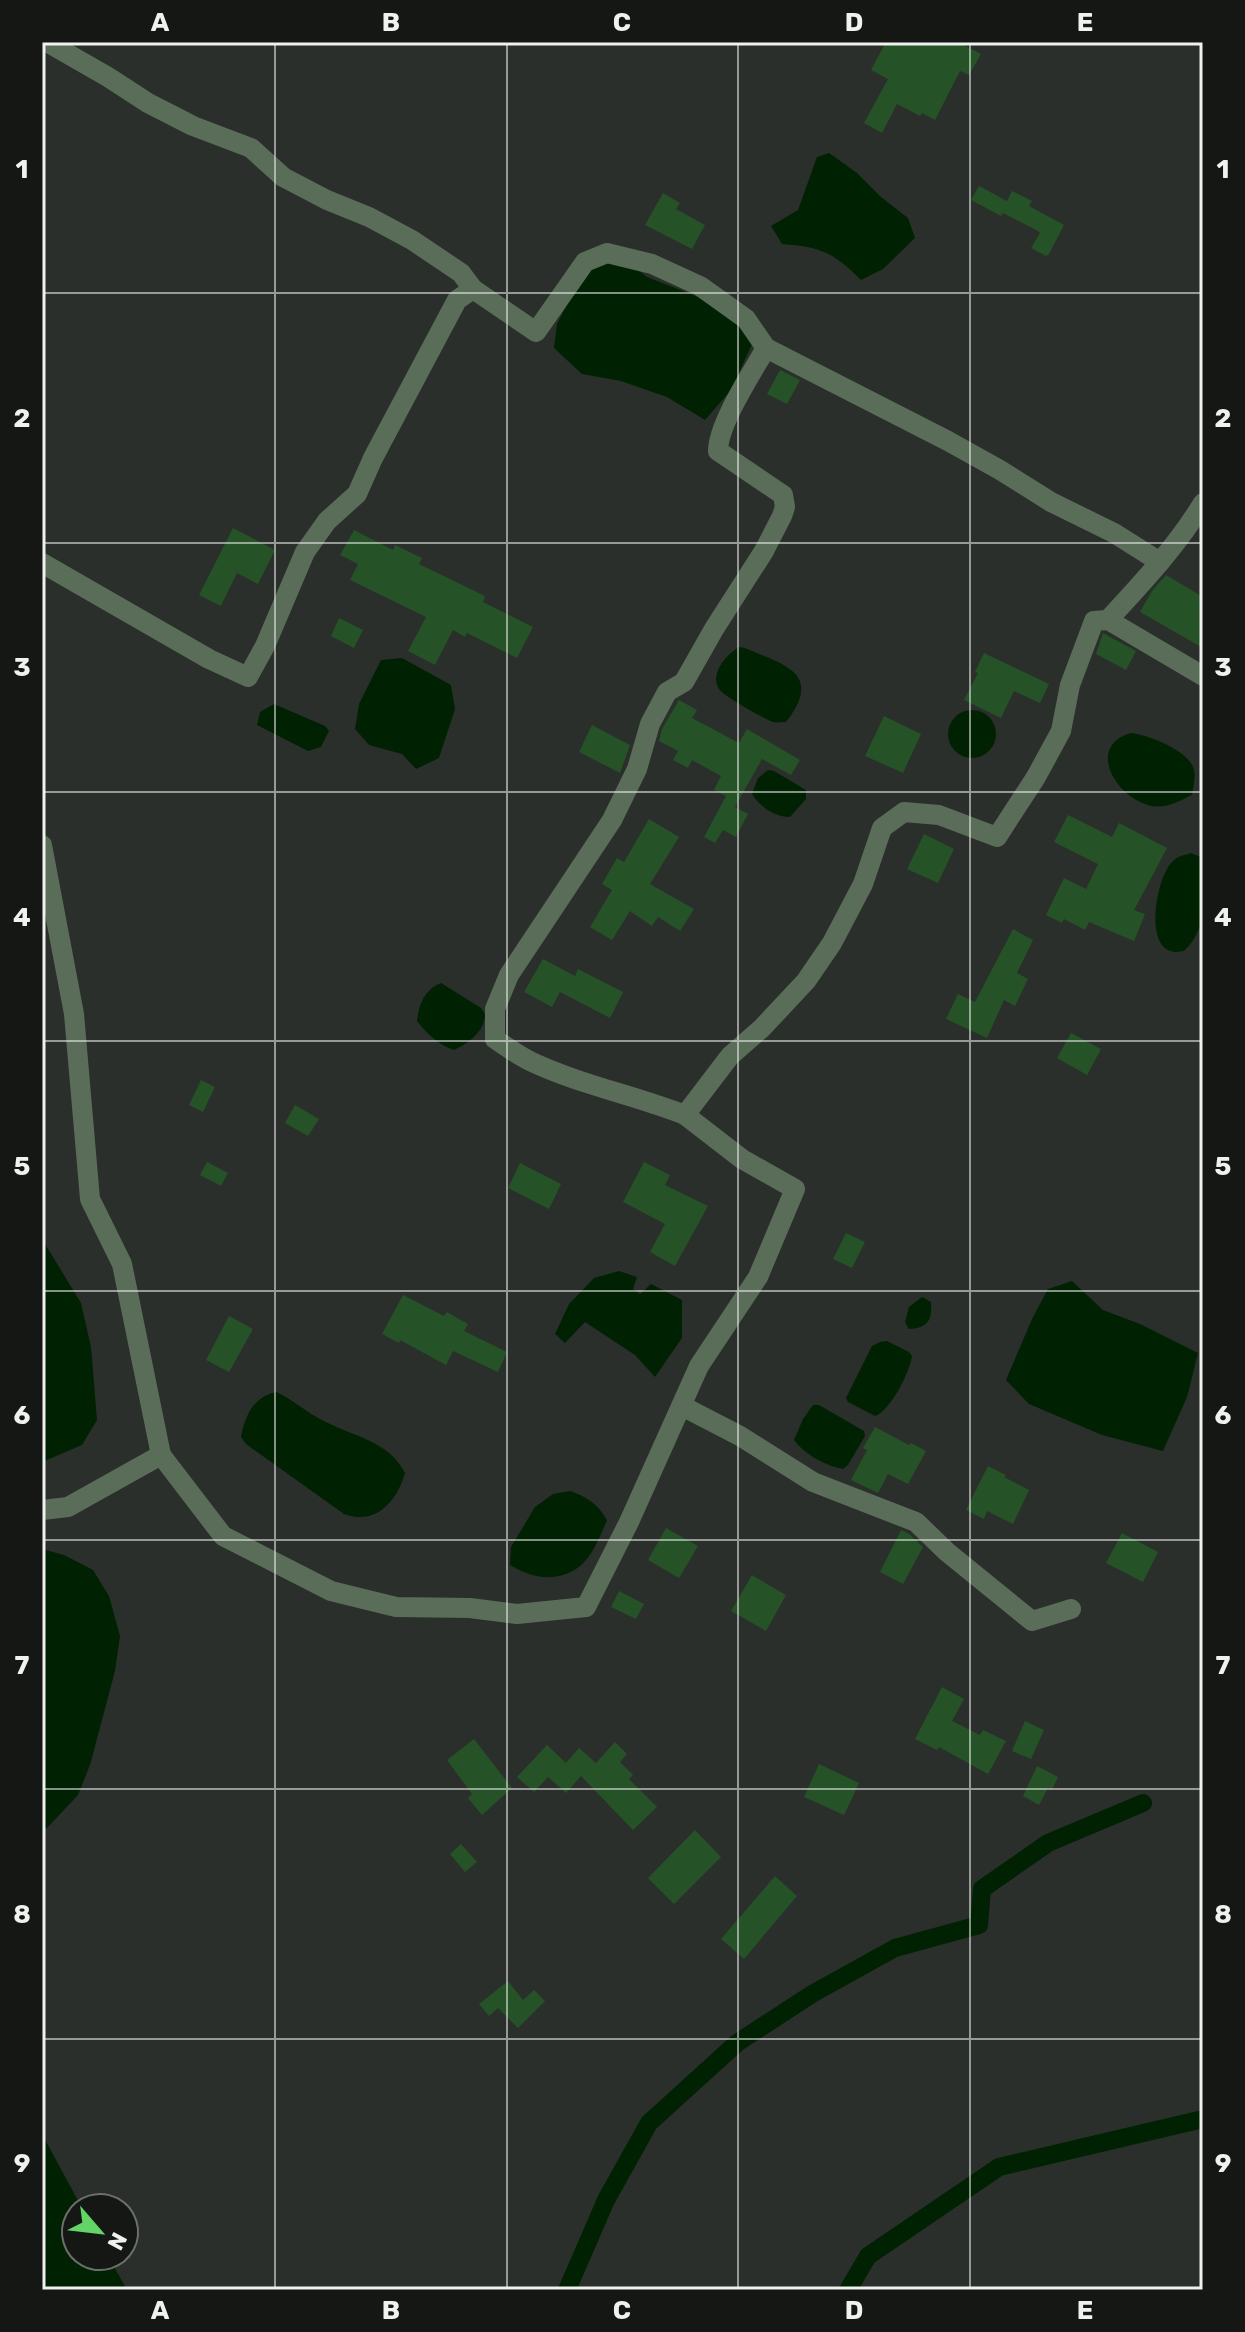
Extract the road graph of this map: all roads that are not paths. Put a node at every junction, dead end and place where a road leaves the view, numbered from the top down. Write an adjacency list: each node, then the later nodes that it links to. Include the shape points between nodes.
1 (47, 42): 2 (street, via 148,103 251,148 283,177 412,240 461,273)
2 (473, 289): 3 (street, via 536,332 585,262 607,253 652,264 700,286 746,319); 6 (street, via 457,300 357,494 327,521 305,552 248,677)
3 (766, 348): 5 (street, via 948,441); 10 (street, via 729,415 718,451 783,495 782,516 684,682 667,692 612,820 509,975 495,1009 495,1039 529,1061)
4 (1203, 503): 5 (street)
5 (1160, 562): 7 (street)
6 (42, 563)
7 (1108, 620): 8 (street); 10 (street, via 1094,621 1070,685 1061,731 997,837 939,815 904,812 882,828 863,884 806,981 730,1056)
8 (1203, 676)
9 (42, 845): 12 (street, via 74,1014 90,1199 122,1264)
10 (685, 1115): 11 (street, via 742,1159 795,1189 758,1277 699,1366)
11 (682, 1406): 12 (street, via 586,1607 517,1614 396,1607 331,1591 223,1536); 14 (street, via 813,1482 916,1522 1032,1621)
12 (161, 1455): 13 (street, via 68,1507)
13 (42, 1510)
14 (1071, 1609)

